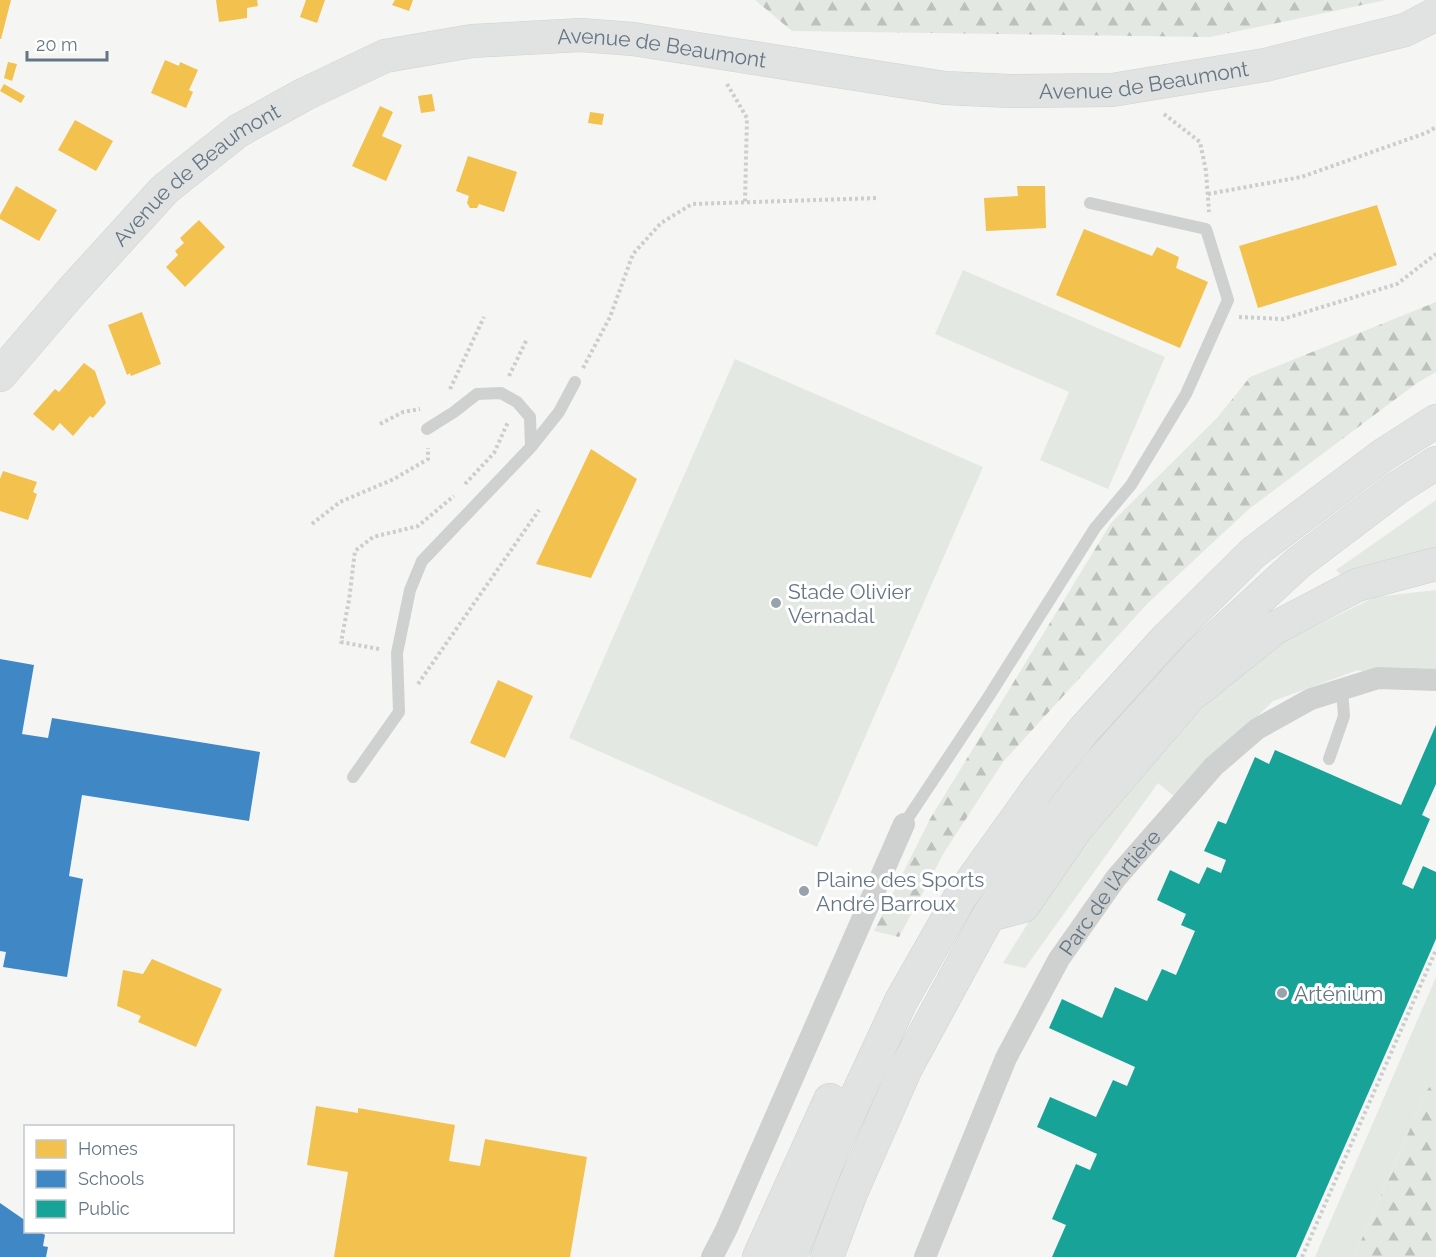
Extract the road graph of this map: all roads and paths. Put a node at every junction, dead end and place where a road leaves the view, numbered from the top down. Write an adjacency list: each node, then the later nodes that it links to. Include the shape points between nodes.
1 (1436, 14): 14 (main road, Avenue de Beaumont, via 1405,30 1265,65 1112,90 945,88 633,39 581,35 472,41 385,56 238,131 165,189)
2 (726, 81): 7 (path, via 747,118)
3 (1164, 114): 5 (path, via 1200,142)
4 (1436, 127): 5 (path, via 1301,177)
5 (1208, 194): 9 (path)
6 (879, 198): 7 (path)
7 (745, 202): 15 (path, via 692,204 661,223 633,254 610,317)
8 (1090, 203): 9 (lane)
9 (1206, 229): 11 (lane, via 1228,300)
10 (1436, 254): 11 (path, via 1397,284 1284,319)
11 (1221, 316): 36 (lane, via 1186,393 1131,485 1095,528)
12 (484, 317): 16 (path)
13 (527, 339): 17 (path)
14 (0, 375)
15 (575, 382): 24 (lane, via 559,412)
16 (448, 392)
17 (501, 393): 19 (lane); 23 (lane, via 477,394)
18 (1436, 400): 25 (main road)
19 (517, 402): 24 (lane, via 530,417); 30 (path, via 494,453 453,497 418,526 373,537 355,551 341,642)
20 (425, 408): 22 (path, via 403,412)
21 (1436, 421): 25 (main road)
22 (380, 424)
23 (427, 429): 28 (path, via 428,459 340,502)
24 (531, 447): 30 (lane, via 422,561 410,590)
25 (1383, 455): 39 (main road, via 1254,552 1167,638 1083,731 959,899)
26 (1436, 463): 37 (main road, via 1298,563 1197,656 1101,762)
27 (539, 510): 33 (path)
28 (312, 524)
29 (1436, 564): 37 (main road, via 1357,585 1275,628 1189,697 1076,829 1023,906)
30 (397, 652): 33 (lane)
31 (1436, 680): 32 (street, Parc de l'Artière, via 1378,678)
32 (1342, 690): 34 (lane, via 1344,716); 44 (street, Parc de l'Artière, via 1311,699 1257,729 1214,766 1116,878 1059,959 1006,1058)
33 (399, 712): 35 (lane)
34 (1329, 759)
35 (353, 777)
36 (904, 824): 40 (street)
37 (989, 915): 43 (main road, via 906,1068)
38 (1436, 950): 45 (path)
39 (900, 1001): 41 (main road, via 870,1015); 42 (main road, via 834,1145)
40 (712, 1257)
41 (759, 1257)
42 (790, 1257)
43 (827, 1257)
44 (925, 1257)
45 (1302, 1257)

